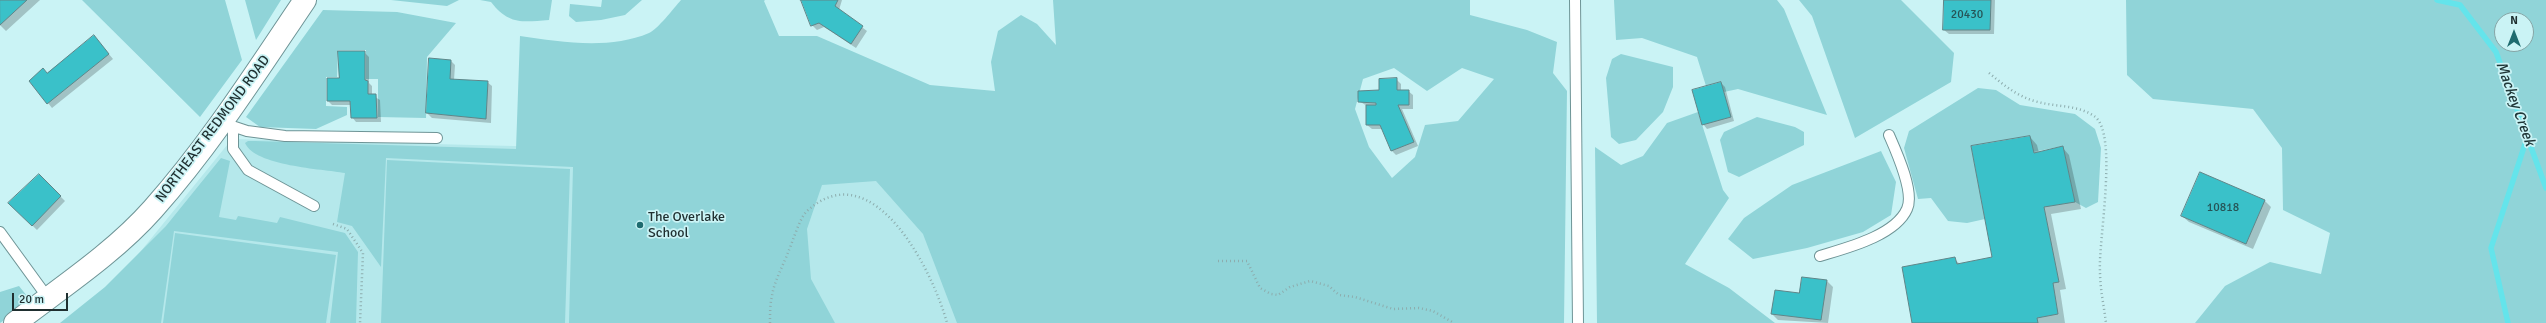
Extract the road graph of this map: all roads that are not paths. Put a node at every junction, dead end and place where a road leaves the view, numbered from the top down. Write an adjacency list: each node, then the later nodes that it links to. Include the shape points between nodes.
1 (305, 0): 3 (street, NORTHEAST REDMOND ROAD)
2 (1575, 0): 11 (lane)
3 (227, 124): 5 (lane, via 247,131 285,136); 6 (lane, via 233,149 248,170); 9 (street, NORTHEAST REDMOND ROAD, via 153,210 104,255)
4 (1889, 135): 8 (lane, via 1907,182 1908,208 1898,223 1862,243)
5 (438, 138)
6 (314, 206)
7 (0, 232): 9 (lane)
8 (1820, 256)
9 (48, 298): 10 (street, NORTHEAST REDMOND ROAD)
10 (15, 323)
11 (1578, 323)

